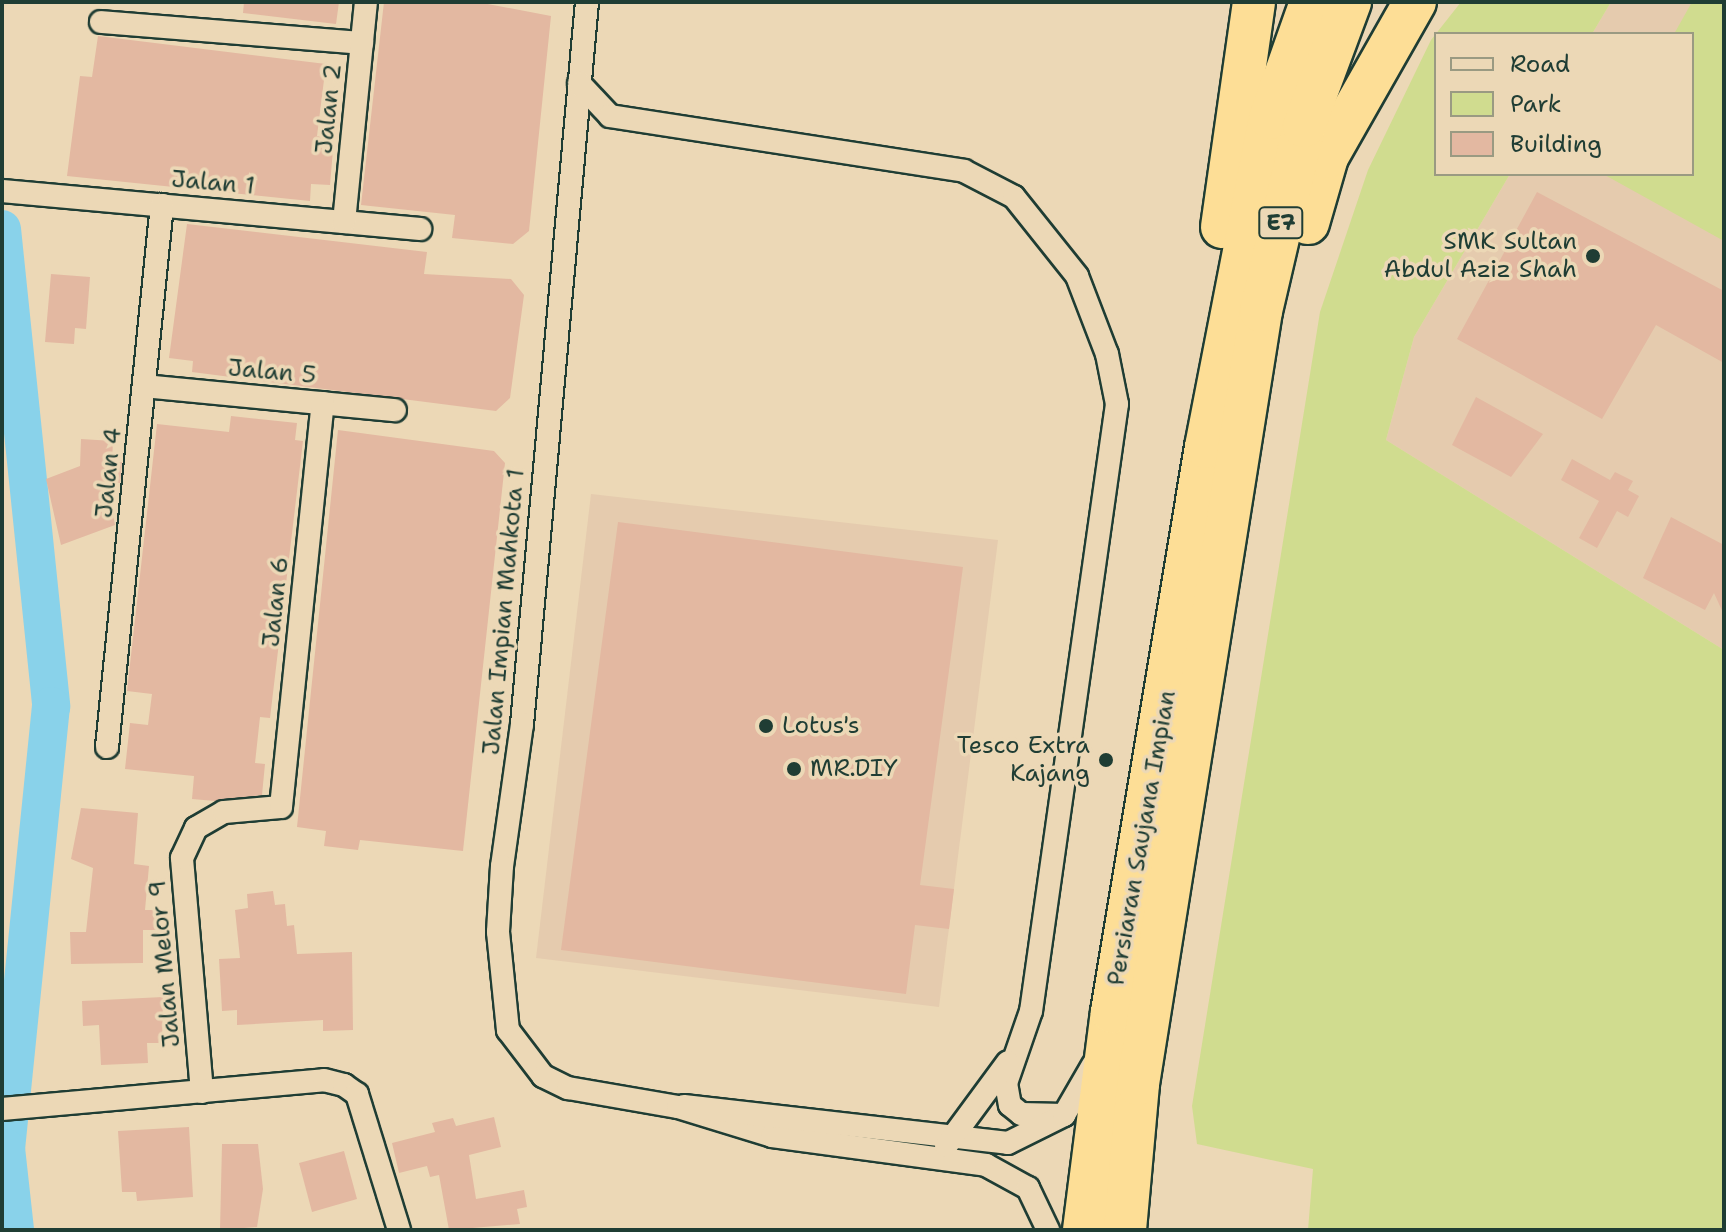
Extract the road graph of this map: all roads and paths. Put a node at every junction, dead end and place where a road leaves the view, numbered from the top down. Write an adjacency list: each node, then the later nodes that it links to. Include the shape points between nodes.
1 (366, 2): 8 (street, Jalan 2)
2 (587, 2): 9 (street, Jalan Impian Mahkota 1)
3 (1254, 2): 19 (highway, via 1207,331)
4 (1311, 2): 19 (highway, E7, via 1270,118)
5 (1350, 2): 19 (highway, E7, via 1304,126)
6 (1415, 2): 19 (highway, via 1327,157)
7 (101, 22): 8 (street)
8 (362, 43): 14 (street, Jalan 2)
9 (579, 83): 10 (street); 11 (street, Jalan Impian Mahkota 1)
10 (610, 116): 11 (street); 24 (street, via 964,171 1014,197 1077,276 1107,354 1117,404 1031,1011)
11 (573, 133): 28 (street, Jalan Impian Mahkota 1, via 522,724 502,866 508,1030 543,1076 568,1088 678,1107 772,1136)
12 (2, 191): 13 (street, Jalan 1)
13 (162, 205): 14 (street, Jalan 1); 16 (street, Jalan 4)
14 (344, 222): 15 (street, Jalan 1)
15 (420, 229)
16 (144, 386): 17 (street, Jalan 5); 21 (street, Jalan 4)
17 (323, 403): 18 (street, Jalan 5); 22 (street, Jalan 6)
18 (395, 410)
19 (1224, 449): 20 (highway, Persiaran Saujana Impian / E7)
20 (1201, 593): 23 (highway, Persiaran Saujana Impian); 32 (highway, Persiaran Saujana Impian, via 1138,1084)
21 (107, 747)
22 (281, 807): 25 (street, Jalan Melor 9, via 224,812 196,828 182,858)
23 (1112, 1012): 27 (street, via 1088,1080); 31 (highway, Persiaran Saujana Impian)
24 (1011, 1058): 27 (street, via 1010,1105 1035,1119); 28 (street)
25 (202, 1092): 26 (street); 29 (street, via 324,1080 357,1094)
26 (2, 1109)
27 (1064, 1115): 28 (street, via 1027,1140)
28 (946, 1148): 30 (street, via 1011,1175 1028,1188)
29 (399, 1230)
30 (1048, 1230)
31 (1084, 1230)
32 (1125, 1230)

